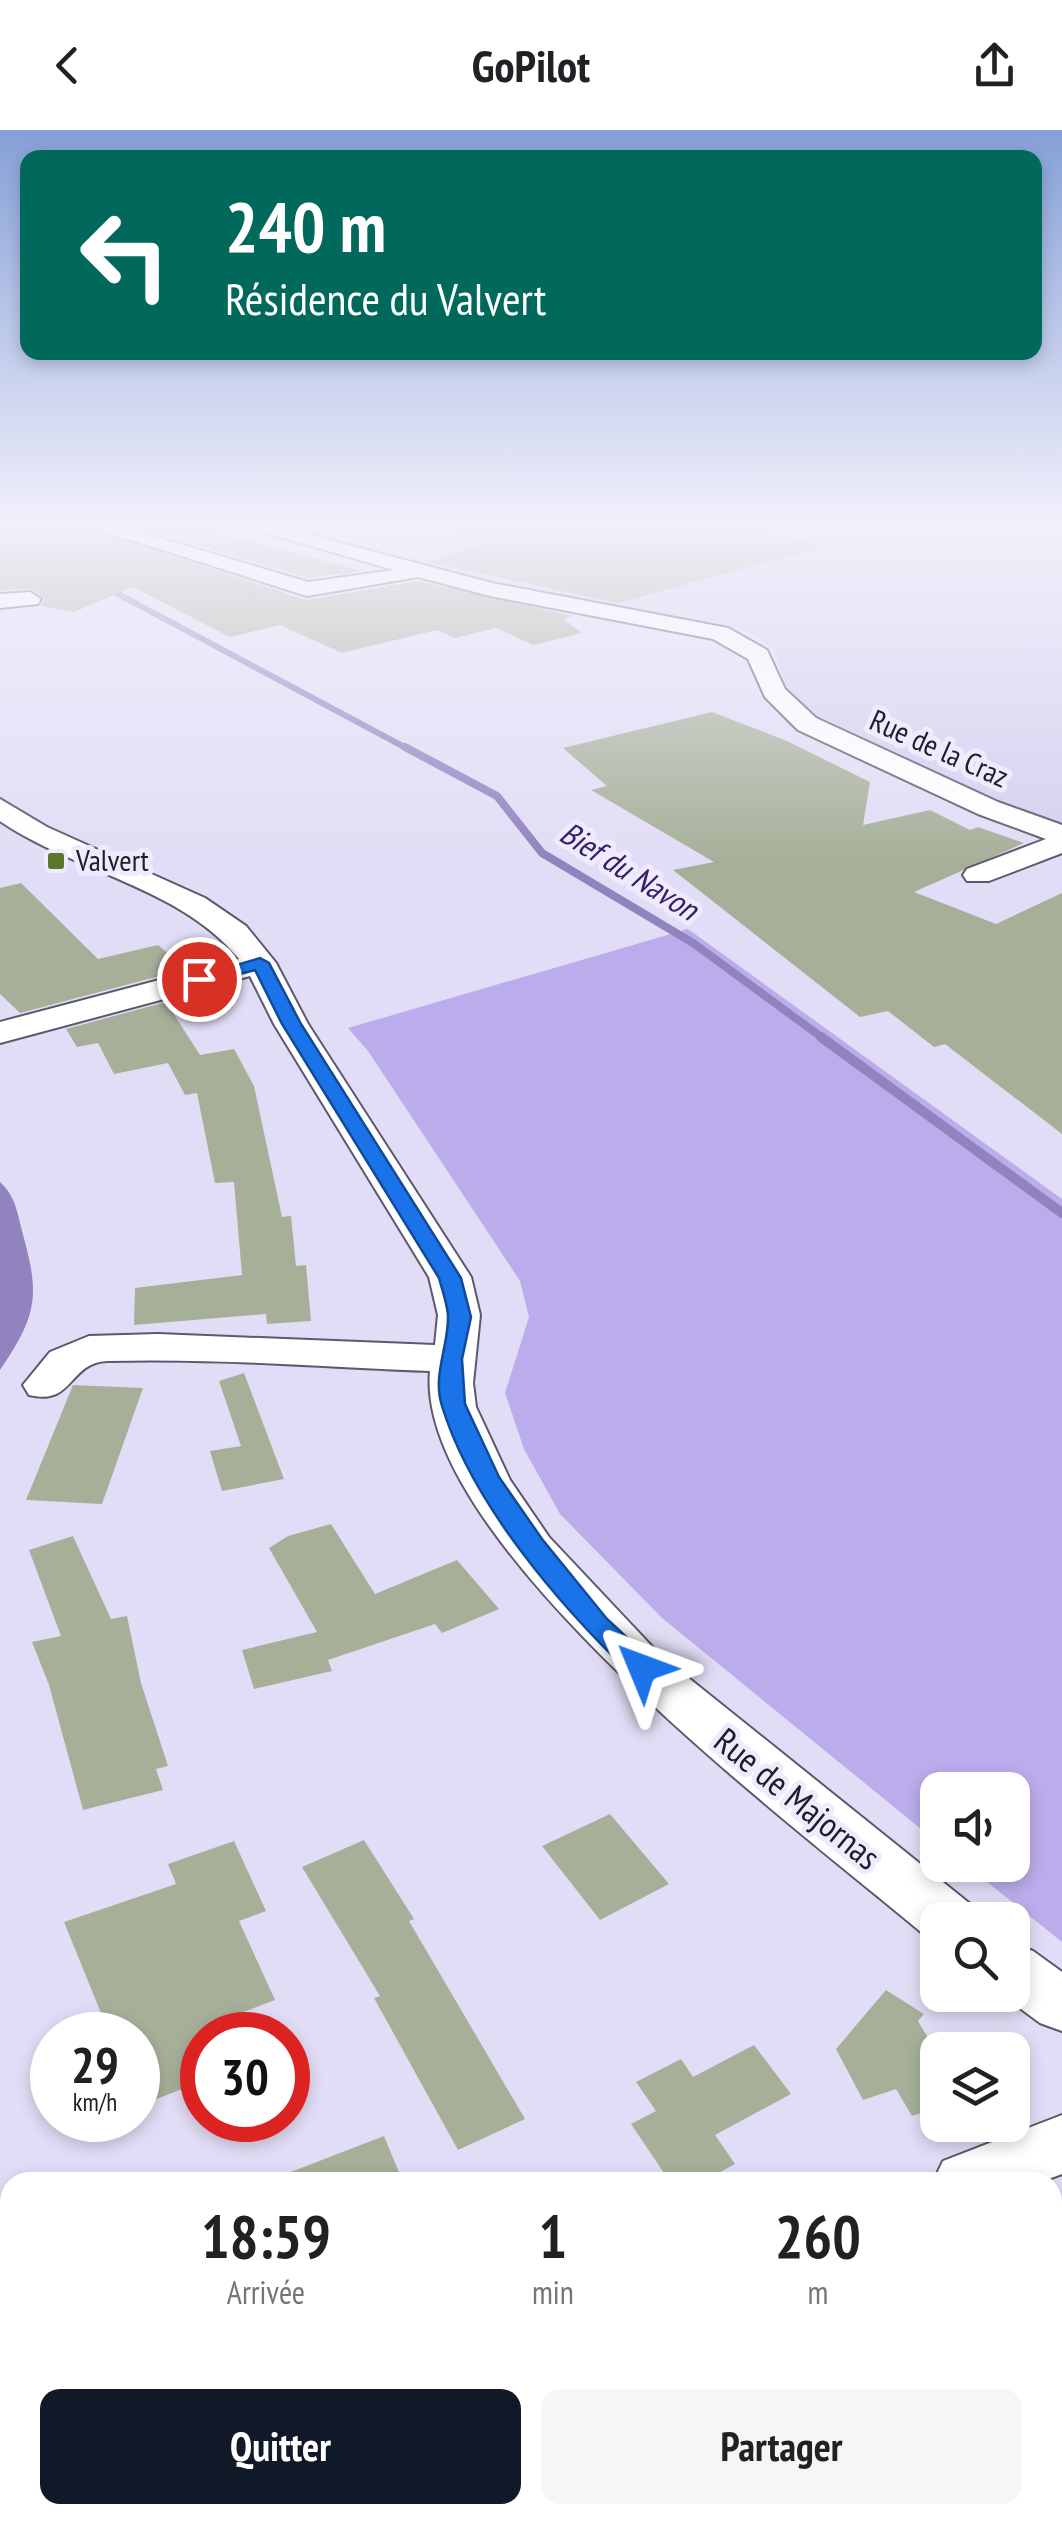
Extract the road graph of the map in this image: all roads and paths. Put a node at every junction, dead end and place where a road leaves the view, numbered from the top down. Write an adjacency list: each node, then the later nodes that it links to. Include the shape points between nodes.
1 (725, 637): 3 (street, Rue de la Craz, via 758,655 785,707 808,724 962,797)
2 (0, 808): 6 (street, Rue de Majornas, via 38,833 194,906 235,933)
3 (1062, 834)
4 (1062, 843): 5 (street)
5 (978, 874)
6 (260, 963): 7 (street); 8 (street, Rue de Majornas, via 450,1278 459,1317)
7 (0, 1033)
8 (450, 1359): 9 (street, via 89,1350 65,1361); 10 (street, Rue de Majornas, via 453,1404 487,1478 597,1625 715,1733)
9 (45, 1385)
10 (926, 1902)
11 (1030, 1981): 12 (street)
12 (1062, 2004)
13 (1062, 2144): 14 (street)
14 (991, 2172)

